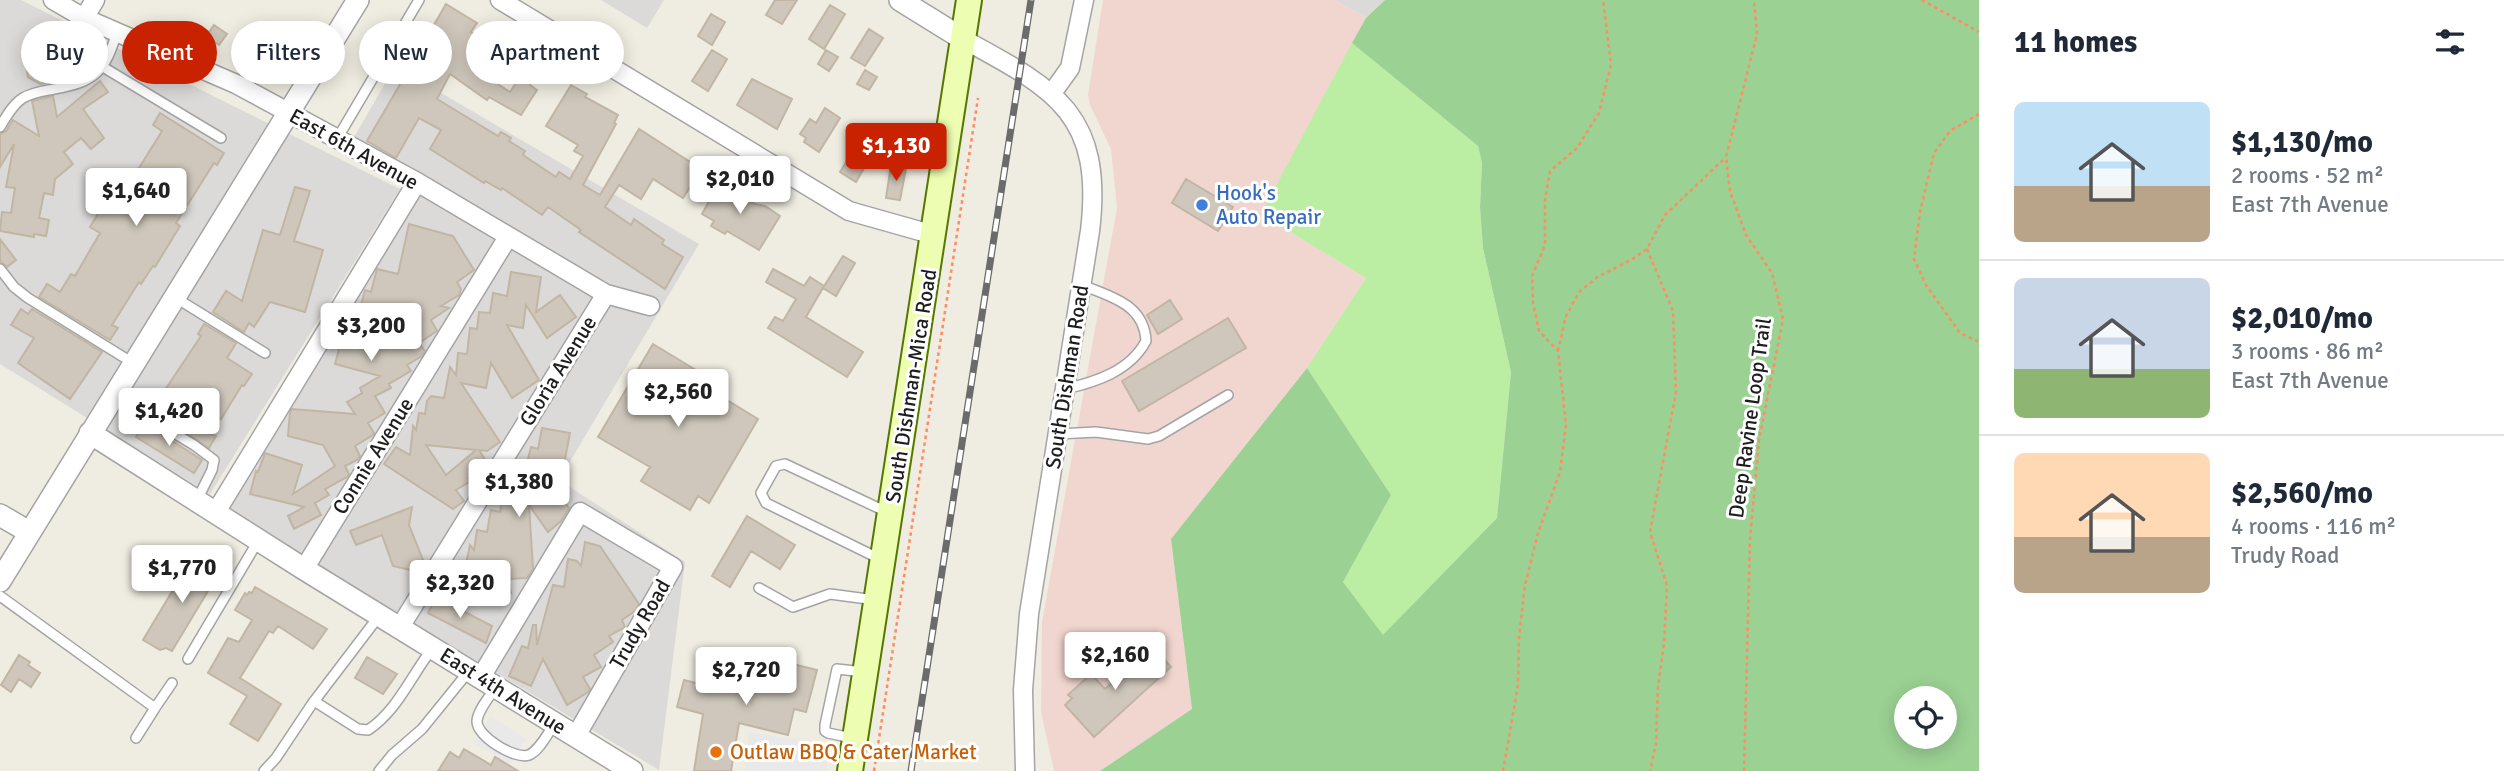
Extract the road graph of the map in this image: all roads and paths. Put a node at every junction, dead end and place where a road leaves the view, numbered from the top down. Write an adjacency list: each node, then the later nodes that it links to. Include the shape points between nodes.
1 (52, 0): 12 (street, East 6th Avenue)
2 (95, 0): 12 (street)
3 (358, 0): 21 (street)
4 (419, 0): 25 (lane)
5 (500, 0): 28 (street, via 849,211)
6 (900, 0): 15 (street)
7 (969, 0): 15 (main road, South Dishman-Mica Road)
8 (1084, 0): 19 (street, via 1070,68)
9 (1603, 0): 37 (path, via 1611,64 1599,113 1577,148 1550,171 1545,245 1532,276 1539,331)
10 (1754, 0): 26 (path, Deep Ravine Loop Trail, via 1756,34)
11 (1922, 0): 14 (path)
12 (84, 18): 13 (street, East 6th Avenue)
13 (117, 32): 16 (lane); 21 (street, East 6th Avenue, via 216,74)
14 (1979, 32)
15 (963, 39): 19 (street, South Dishman Road); 28 (main road, South Dishman-Mica Road)
16 (108, 54)
17 (108, 70): 24 (lane)
18 (77, 84): 23 (lane, via 21,99)
19 (1052, 93): 32 (street, South Dishman Road, via 1073,117 1092,175 1092,211)
20 (978, 98): 72 (path)
21 (289, 113): 25 (street, East 6th Avenue); 34 (street)
22 (1979, 114): 36 (path, via 1950,131 1934,153 1914,259 1926,285 1960,333)
23 (0, 127)
24 (221, 138)
25 (337, 139): 27 (street, East 6th Avenue)
26 (1726, 157): 30 (path, via 1665,215); 76 (path, Deep Ravine Loop Trail, via 1730,191 1746,235 1772,274 1783,319 1759,440 1750,539)
27 (417, 183): 29 (street, East 6th Avenue); 46 (street)
28 (934, 235): 47 (main road, South Dishman-Mica Road)
29 (508, 237): 33 (street, East 6th Avenue); 52 (street, Connie Avenue)
30 (1647, 249): 37 (path, via 1579,292 1566,316); 75 (path, via 1673,311 1676,392 1650,532 1667,586 1656,744)
31 (0, 269): 39 (lane, via 28,298)
32 (1081, 285): 40 (street, South Dishman Road); 40 (lane, via 1134,311 1142,320 1146,341 1110,376)
33 (606, 294): 35 (street, East 6th Avenue); 58 (street, Gloria Avenue)
34 (174, 297): 38 (lane); 39 (street)
35 (650, 306)
36 (1979, 342)
37 (1558, 351): 74 (path, via 1566,425 1560,472 1525,585 1518,685)
38 (265, 353)
39 (133, 363): 42 (street)
40 (1065, 389): 44 (street, South Dishman Road)
41 (1228, 395): 44 (lane, via 1148,439 1096,432)
42 (113, 396): 43 (street); 45 (lane, via 214,460)
43 (90, 433): 45 (street, East 4th Avenue); 49 (street)
44 (1058, 434): 73 (street, South Dishman Road, via 1024,664)
45 (197, 500): 46 (street, East 4th Avenue)
46 (216, 512): 50 (street, East 4th Avenue)
47 (891, 514): 51 (main road, South Dishman-Mica Road); 51 (lane, via 785,464 776,466 761,493 766,503)
48 (0, 515): 49 (street)
49 (29, 532): 53 (street)
50 (259, 540): 52 (street, East 4th Avenue); 60 (lane)
51 (883, 561): 56 (main road, South Dishman-Mica Road)
52 (304, 569): 57 (street, East 4th Avenue)
53 (0, 581)
54 (759, 588): 56 (lane, via 793,607 830,594)
55 (0, 596): 64 (lane)
56 (877, 600): 71 (main road, South Dishman-Mica Road)
57 (380, 614): 58 (street, East 4th Avenue); 63 (lane)
58 (400, 626): 59 (street, East 4th Avenue)
59 (433, 648): 61 (street, East 4th Avenue); 63 (lane, via 391,710 368,730 358,729)
60 (188, 659)
61 (482, 678): 65 (street, East 4th Avenue); 65 (lane, via 477,723 483,735 510,752 529,755); 66 (street, Trudy Road, via 580,512 673,568); 69 (lane)
62 (172, 683): 64 (lane)
63 (314, 701): 68 (lane)
64 (155, 708): 67 (lane)
65 (555, 723): 66 (street, East 4th Avenue)
66 (576, 736): 70 (street, East 4th Avenue)
67 (136, 738)
68 (264, 771)
69 (379, 771)
70 (632, 771)
71 (850, 771)
72 (874, 771)
73 (1025, 771)
74 (1503, 771)
75 (1650, 771)
76 (1744, 771)

